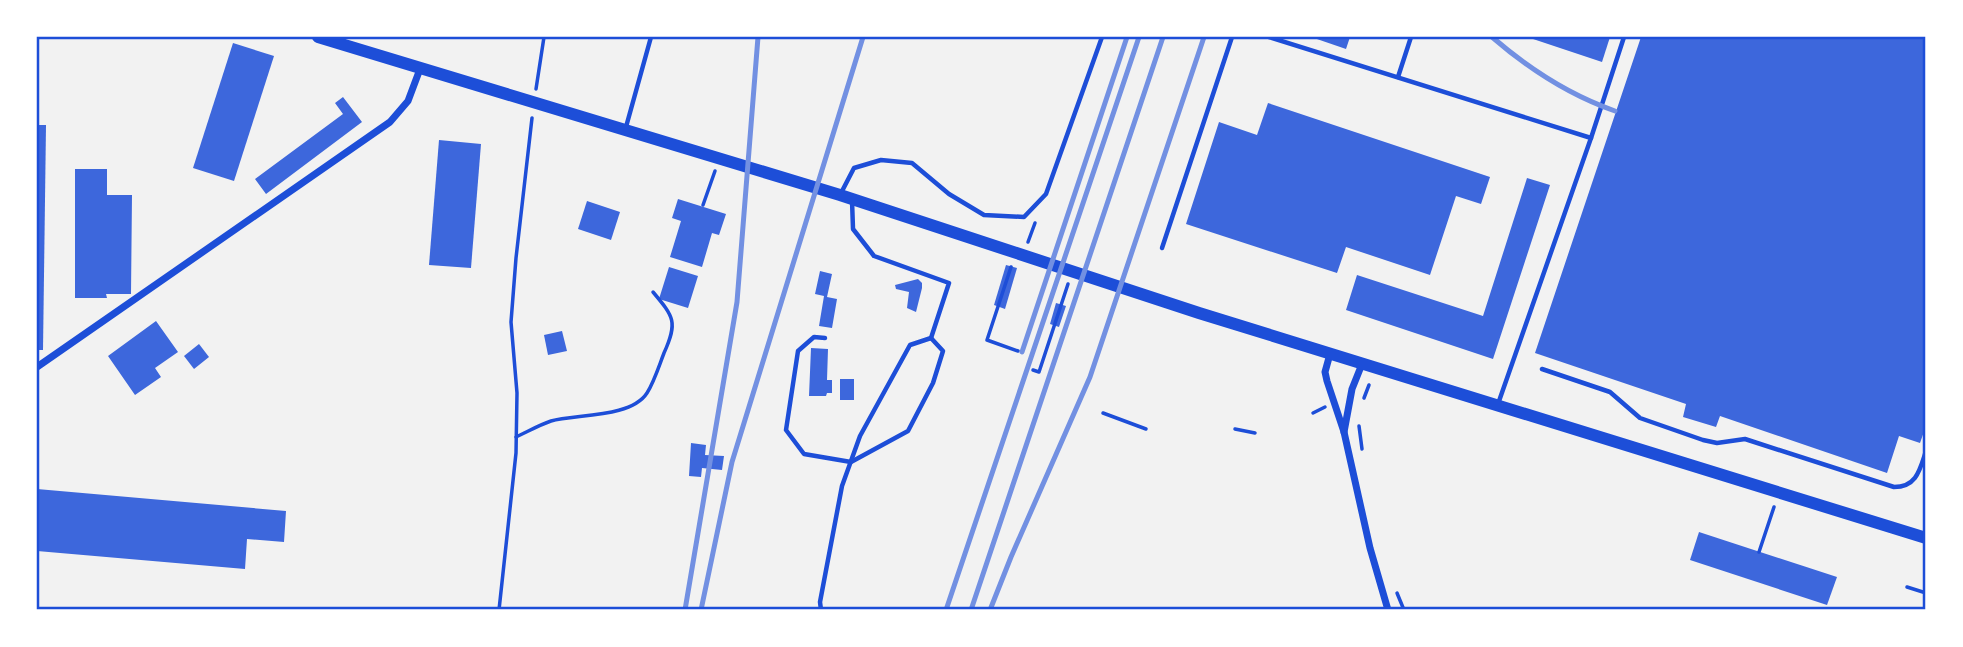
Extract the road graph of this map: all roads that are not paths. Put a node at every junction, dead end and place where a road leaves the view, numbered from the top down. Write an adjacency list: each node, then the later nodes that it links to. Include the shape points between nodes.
1 (318, 37): 8 (main road)
2 (651, 37): 10 (lane)
3 (1102, 37): 12 (lane, via 1046,194 1024,217 984,215 912,163 881,160 854,168)
4 (1232, 37): 13 (lane)
5 (1269, 37): 9 (lane)
6 (1411, 37): 9 (lane)
7 (1624, 37): 11 (lane)
8 (420, 69): 10 (main road); 18 (street, via 408,102 390,122)
9 (1398, 77): 11 (lane)
10 (625, 131): 12 (main road)
11 (1591, 138): 20 (lane)
12 (846, 197): 15 (lane, via 853,229 874,256 949,283); 16 (main road, via 1017,261)
13 (1162, 248)
14 (825, 338): 23 (lane, via 814,337 798,351 786,430 804,453)
15 (931, 338): 23 (lane, via 910,345); 23 (lane, via 943,351 933,383 908,431)
16 (1330, 354): 17 (main road); 21 (street, via 1325,372)
17 (1362, 363): 20 (main road); 21 (street)
18 (37, 367)
19 (1542, 369): 22 (lane, via 1610,392 1640,418 1691,436 1713,442 1745,439 1894,487 1914,480)
20 (1498, 406): 24 (main road)
21 (1344, 432): 26 (street)
22 (1926, 451)
23 (850, 462): 25 (lane)
24 (1926, 538)
25 (821, 610)
26 (1388, 610)

